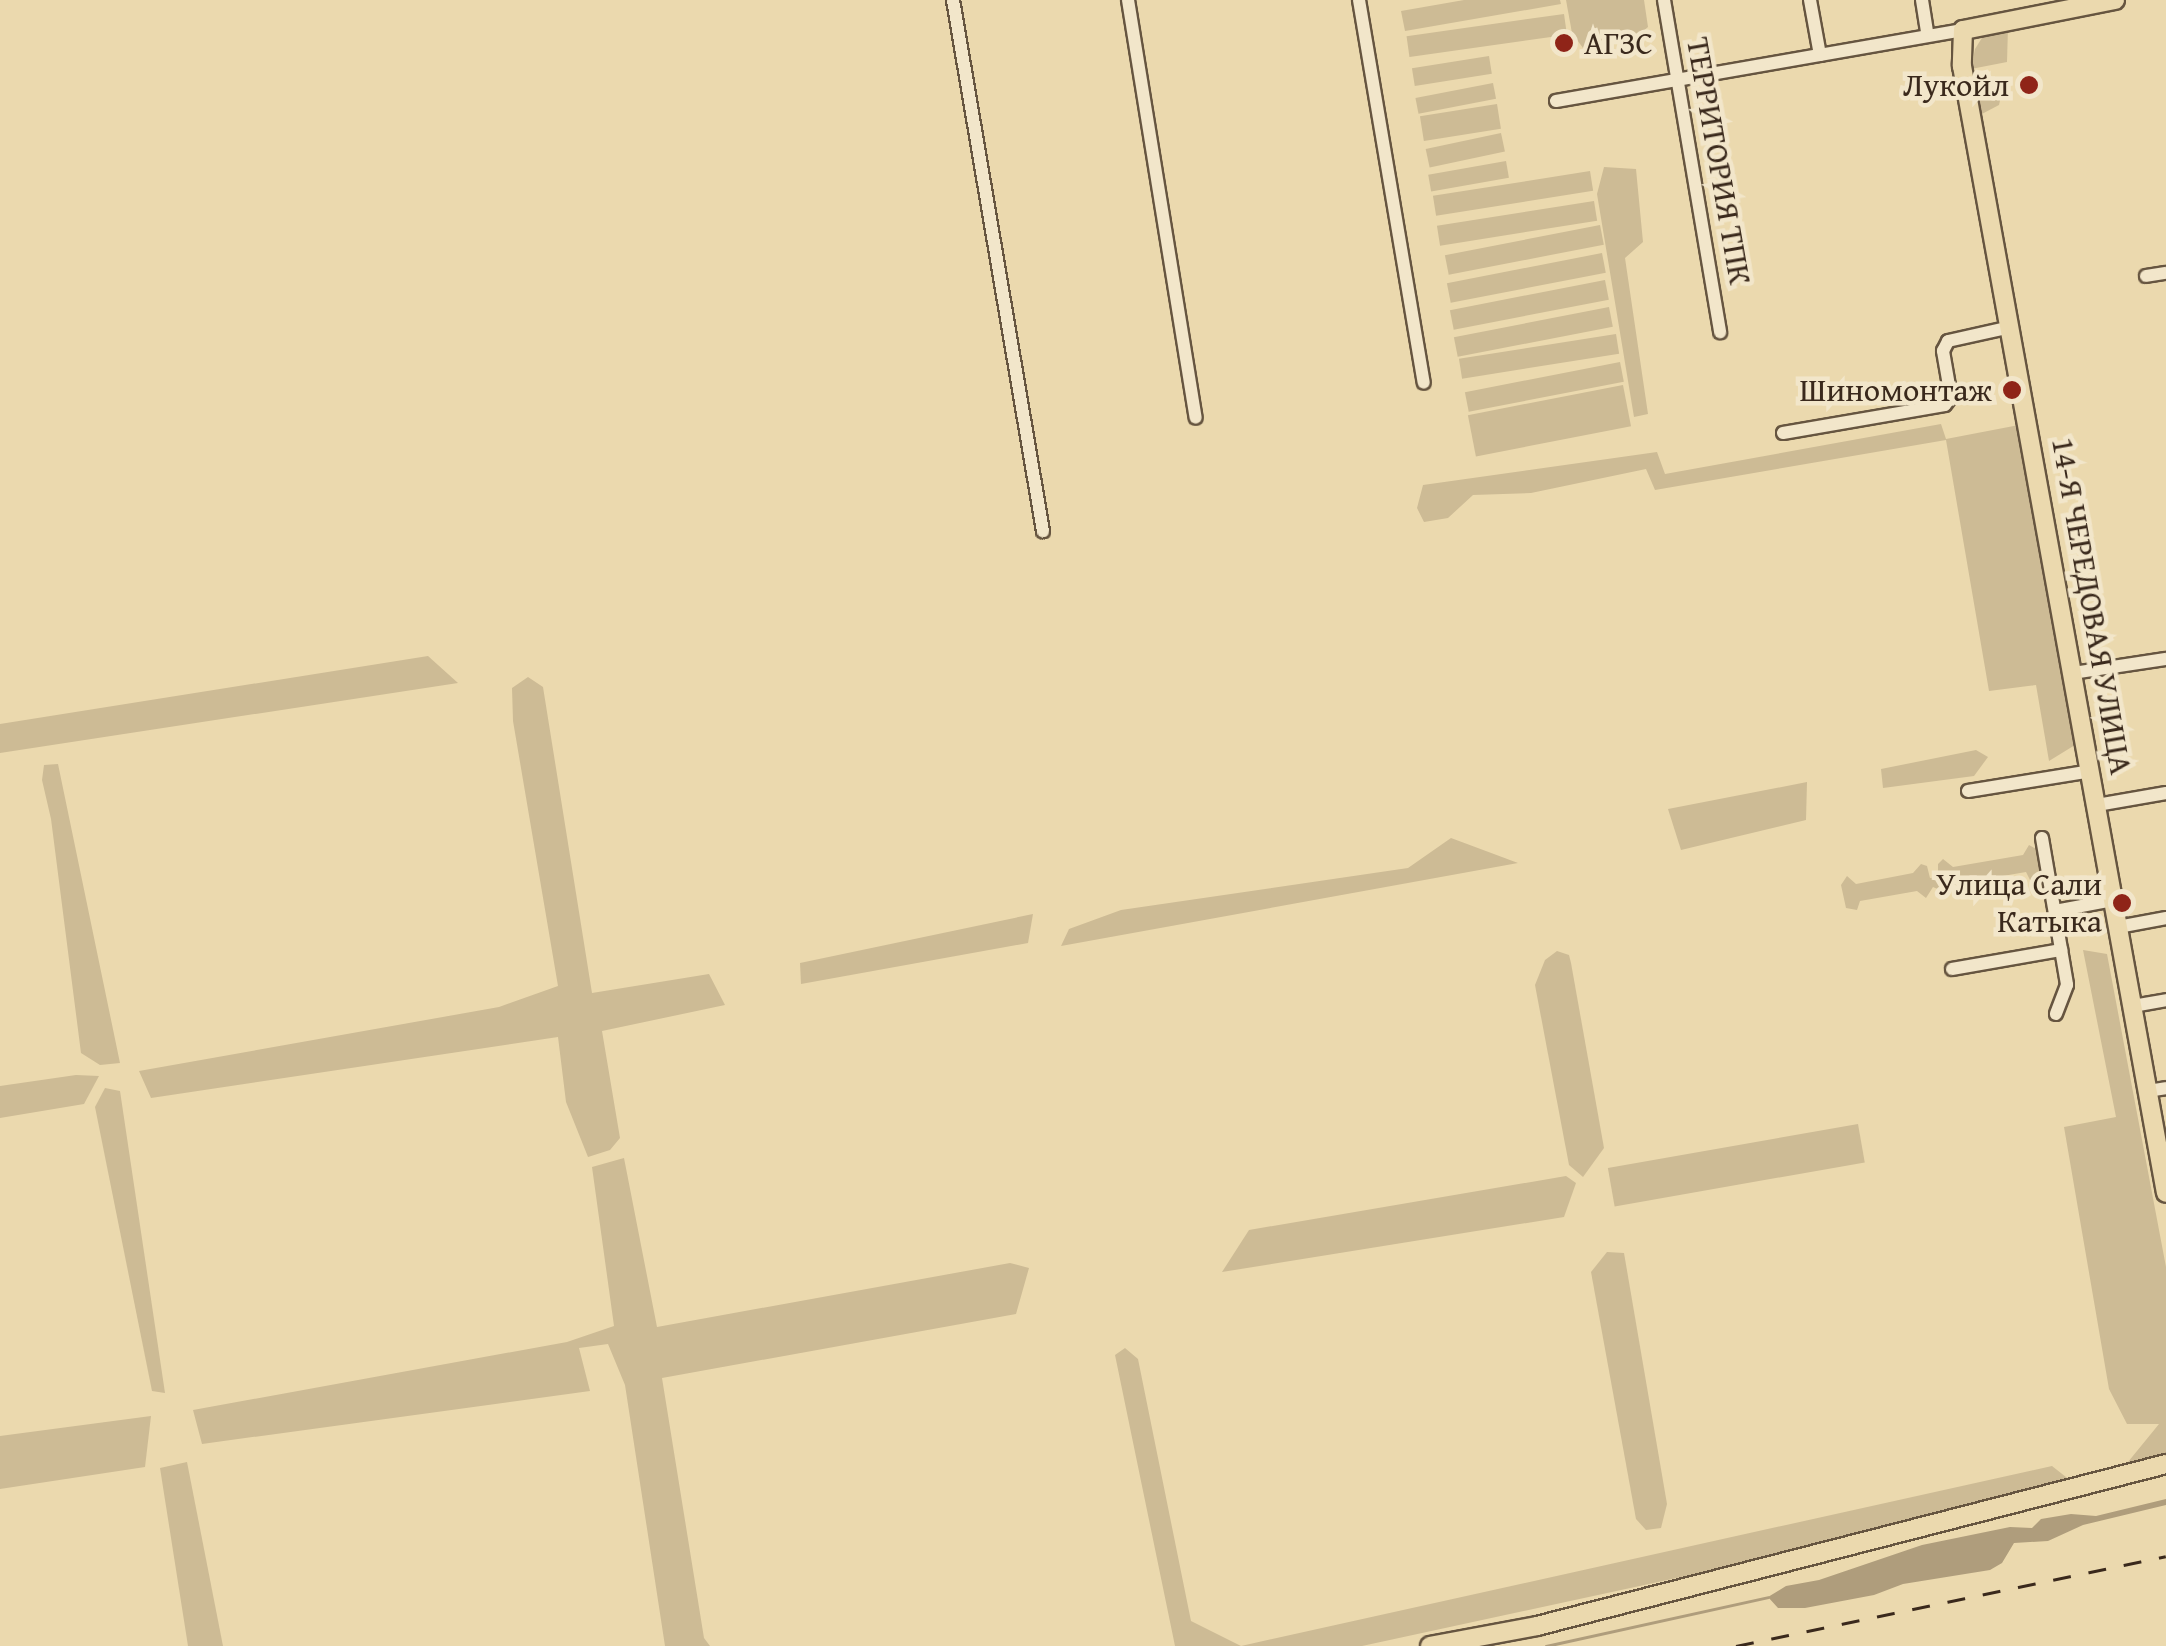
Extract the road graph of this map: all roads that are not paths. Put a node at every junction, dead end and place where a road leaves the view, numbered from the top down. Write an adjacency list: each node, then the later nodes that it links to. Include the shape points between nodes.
1 (953, 0): 21 (street)
2 (1128, 0): 19 (street)
3 (1358, 0): 18 (street)
4 (1664, 0): 12 (street, ТЕРРИТОРИЯ ТПК)
5 (1810, 0): 11 (street)
6 (1922, 0): 10 (street)
7 (2115, 0): 8 (main road)
8 (2023, 8): 9 (main road)
9 (1963, 30): 10 (street); 16 (main road, 14-Я ЧЕРЕДОВАЯ УЛИЦА, via 1963,80)
10 (1928, 36): 11 (street)
11 (1820, 55): 12 (street)
12 (1678, 81): 13 (street); 17 (street, ТЕРРИТОРИЯ ТПК)
13 (1556, 101)
14 (2166, 273): 15 (street)
15 (2146, 276)
16 (2012, 327): 20 (street, via 1948,341 1943,351 1951,398 1945,405); 23 (main road, 14-Я ЧЕРЕДОВАЯ УЛИЦА)
17 (1720, 332)
18 (1424, 383)
19 (1196, 418)
20 (1784, 433)
21 (1043, 531)
22 (2166, 659): 23 (street)
23 (2073, 673): 24 (main road, 14-Я ЧЕРЕДОВАЯ УЛИЦА)
24 (2091, 771): 25 (street); 27 (main road, 14-Я ЧЕРЕДОВАЯ УЛИЦА)
25 (1968, 792)
26 (2166, 792): 27 (street)
27 (2097, 805): 29 (main road, 14-Я ЧЕРЕДОВАЯ УЛИЦА)
28 (2042, 838): 30 (street)
29 (2114, 900): 30 (street); 32 (main road, 14-Я ЧЕРЕДОВАЯ УЛИЦА)
30 (2054, 911): 33 (street)
31 (2166, 918): 32 (street)
32 (2118, 927): 36 (main road, 14-Я ЧЕРЕДОВАЯ УЛИЦА)
33 (2062, 950): 34 (street); 37 (street, via 2067,985)
34 (1952, 969)
35 (2166, 1000): 36 (street)
36 (2132, 1006): 38 (main road, 14-Я ЧЕРЕДОВАЯ УЛИЦА)
37 (2056, 1014)
38 (2157, 1089): 39 (main road, 14-Я ЧЕРЕДОВАЯ УЛИЦА)
39 (2165, 1182)
40 (2166, 1464): 41 (main road, via 1537,1626)
41 (1430, 1646)

